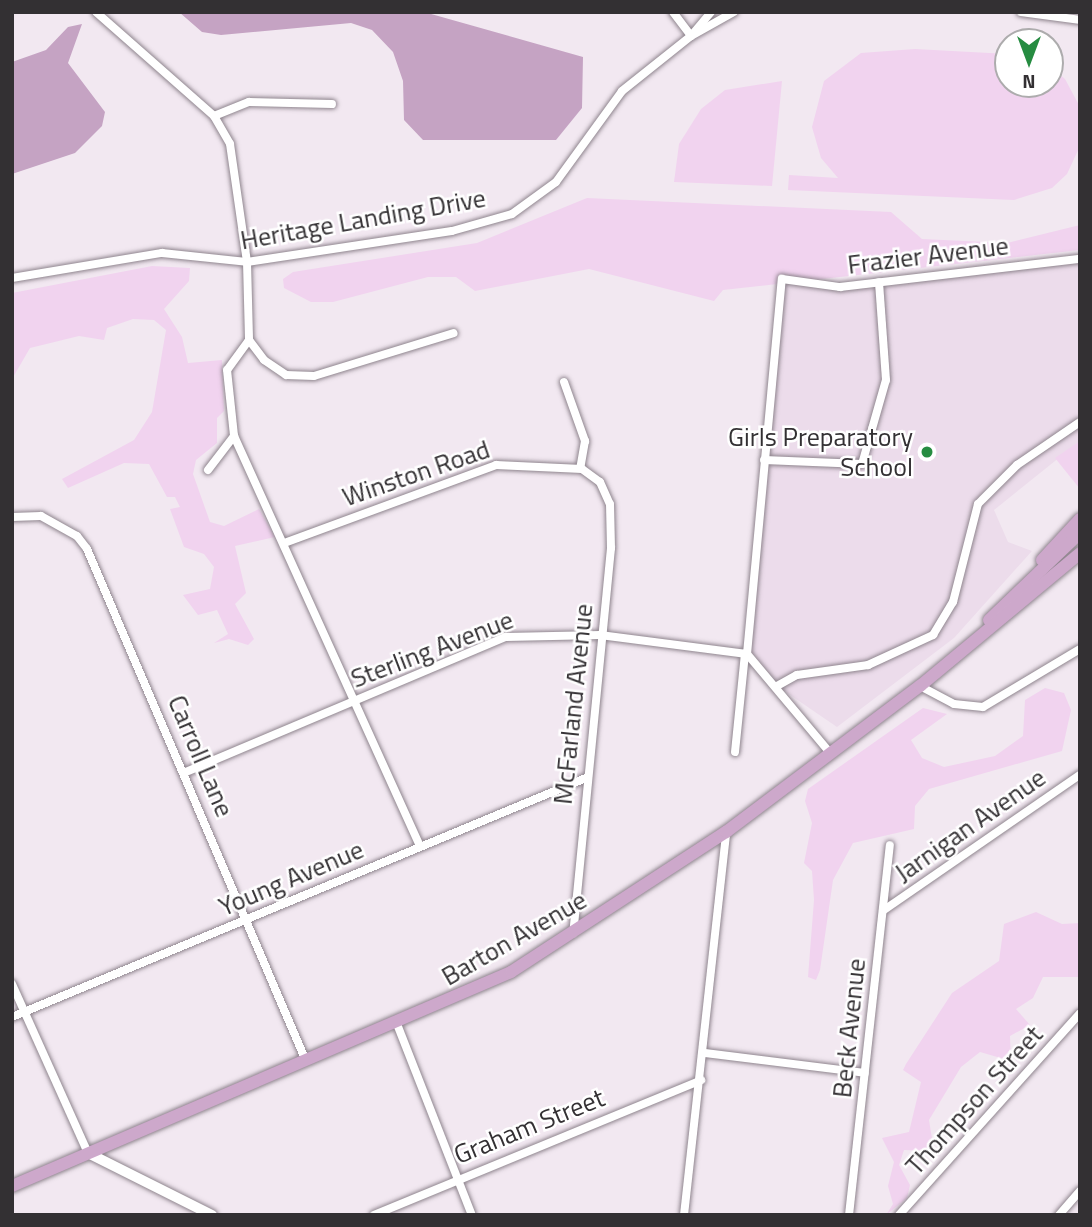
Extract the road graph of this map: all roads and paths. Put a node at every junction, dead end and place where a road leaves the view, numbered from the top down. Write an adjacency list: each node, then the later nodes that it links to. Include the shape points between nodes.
1 (96, 12): 9 (street)
2 (673, 12): 7 (street)
3 (711, 12): 7 (street, Heritage Landing Drive)
4 (734, 12): 7 (street, Heritage Landing Drive)
5 (1021, 12): 6 (street)
6 (1080, 20)
7 (691, 36): 11 (street, Heritage Landing Drive, via 622,91 556,182 512,214 452,231)
8 (332, 104): 9 (street, via 249,102)
9 (214, 117): 11 (street, via 230,145)
10 (1080, 260): 13 (street, Frazier Avenue)
11 (247, 262): 12 (street, Heritage Landing Drive, via 162,253); 15 (street)
12 (12, 278)
13 (879, 282): 19 (street, Frazier Avenue, via 840,288 782,279); 19 (street, via 886,380 862,464)
14 (454, 333): 15 (street, via 314,376 286,375)
15 (249, 340): 18 (street, via 227,370)
16 (564, 382): 20 (street, via 585,441)
17 (1080, 422): 32 (street, via 1017,465 978,504 953,602 933,635 867,665 797,675)
18 (234, 436): 21 (street); 25 (street)
19 (764, 460): 30 (street)
20 (580, 468): 25 (street, Winston Road, via 496,465); 28 (street, McFarland Avenue, via 600,482 610,504 611,548)
21 (208, 470)
22 (12, 517): 37 (street, Carroll Lane, via 41,516 77,536 87,549)
23 (1080, 519): 27 (main road)
24 (1080, 533): 27 (main road, Barton Avenue)
25 (287, 542): 34 (street)
26 (1080, 553): 31 (main road, Barton Avenue)
27 (992, 617): 31 (main road, Barton Avenue)
28 (600, 635): 30 (street, Sterling Avenue); 34 (street, Sterling Avenue, via 506,637); 39 (street, McFarland Avenue)
29 (1080, 649): 33 (street, via 982,707 954,704)
30 (746, 654): 32 (street); 35 (street)
31 (950, 661): 33 (main road, Barton Avenue)
32 (777, 686): 36 (street)
33 (920, 686): 36 (main road, Barton Avenue)
34 (355, 701): 37 (street, Sterling Avenue); 42 (street)
35 (735, 752)
36 (831, 754): 40 (main road, Barton Avenue)
37 (186, 772): 44 (street, Carroll Lane)
38 (1080, 775): 43 (street, Jarnigan Avenue)
39 (586, 778): 42 (street, Young Avenue); 45 (street, McFarland Avenue)
40 (726, 832): 45 (main road, Barton Avenue); 51 (street)
41 (890, 845): 43 (street, Beck Avenue)
42 (420, 846): 44 (street, Young Avenue)
43 (884, 910): 53 (street, Beck Avenue)
44 (246, 921): 47 (street, Young Avenue); 52 (street, Carroll Lane)
45 (573, 933): 50 (main road, Barton Avenue, via 511,972)
46 (12, 984): 47 (street)
47 (25, 1012): 49 (street, Young Avenue); 55 (street)
48 (1080, 1013): 65 (street, Thompson Street)
49 (12, 1017)
50 (397, 1024): 52 (main road, Barton Avenue); 56 (street)
51 (705, 1053): 53 (street); 54 (street)
52 (306, 1061): 55 (main road, Barton Avenue)
53 (865, 1073): 64 (street, Beck Avenue)
54 (701, 1080): 56 (street, Graham Street); 63 (street)
55 (88, 1153): 57 (main road, Barton Avenue); 60 (street)
56 (458, 1176): 61 (street, Graham Street); 62 (street)
57 (12, 1186)
58 (1080, 1191): 59 (street)
59 (1065, 1212)
60 (212, 1215)
61 (374, 1215)
62 (471, 1215)
63 (684, 1215)
64 (849, 1215)
65 (899, 1215)

